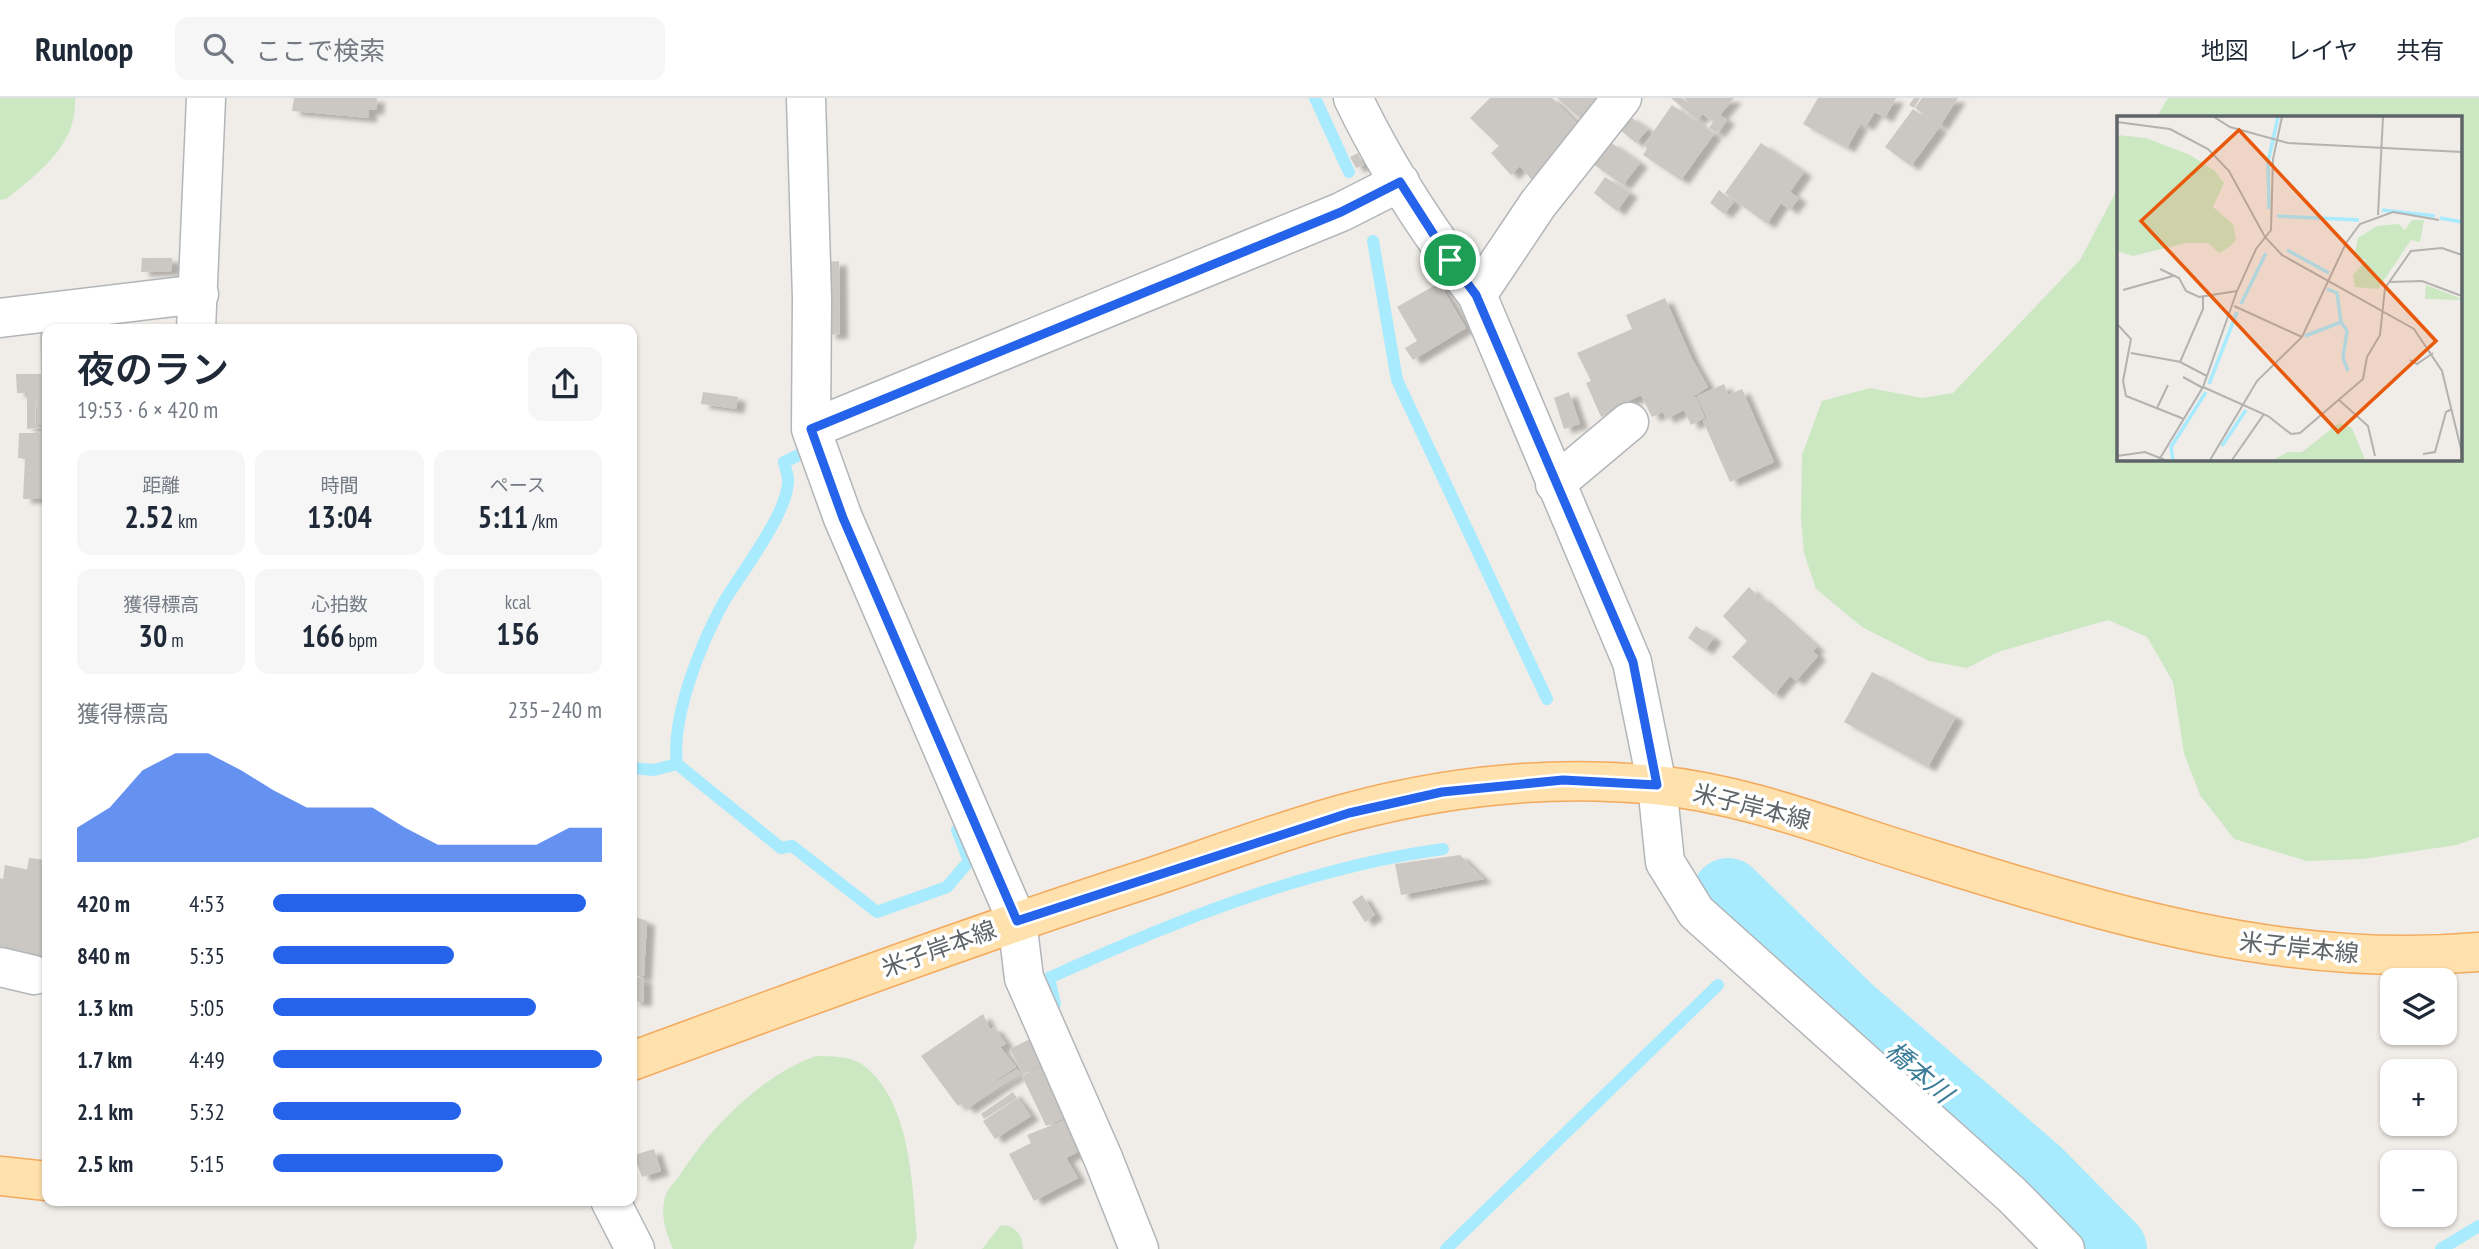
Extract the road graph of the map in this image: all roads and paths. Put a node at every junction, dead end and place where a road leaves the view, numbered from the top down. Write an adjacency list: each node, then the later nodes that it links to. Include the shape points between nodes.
1 (206, 98): 7 (street)
2 (806, 98): 10 (street)
3 (1353, 98): 5 (street)
4 (1622, 98): 6 (street, via 1538,204)
5 (1400, 182): 6 (street); 10 (street, via 1341,212)
6 (1476, 295): 11 (street)
7 (198, 311): 8 (street)
8 (0, 318)
9 (1629, 422): 11 (street)
10 (811, 429): 13 (street, via 843,518)
11 (1555, 484): 12 (street, via 1633,662)
12 (1657, 785): 13 (main road, 米子岸本線, via 1563,780 1442,792 1349,813); 14 (main road, 米子岸本線, via 1768,806 1922,857 2205,936 2352,955); 21 (street, via 1665,862 1696,912 2012,1195)
13 (1017, 921): 15 (main road, 米子岸本線); 20 (street, via 1024,978)
14 (2479, 952)
15 (637, 1059)
16 (0, 1176): 17 (main road)
17 (42, 1180)
18 (613, 1206): 19 (street)
19 (635, 1249)
20 (1139, 1249)
21 (2065, 1249)

